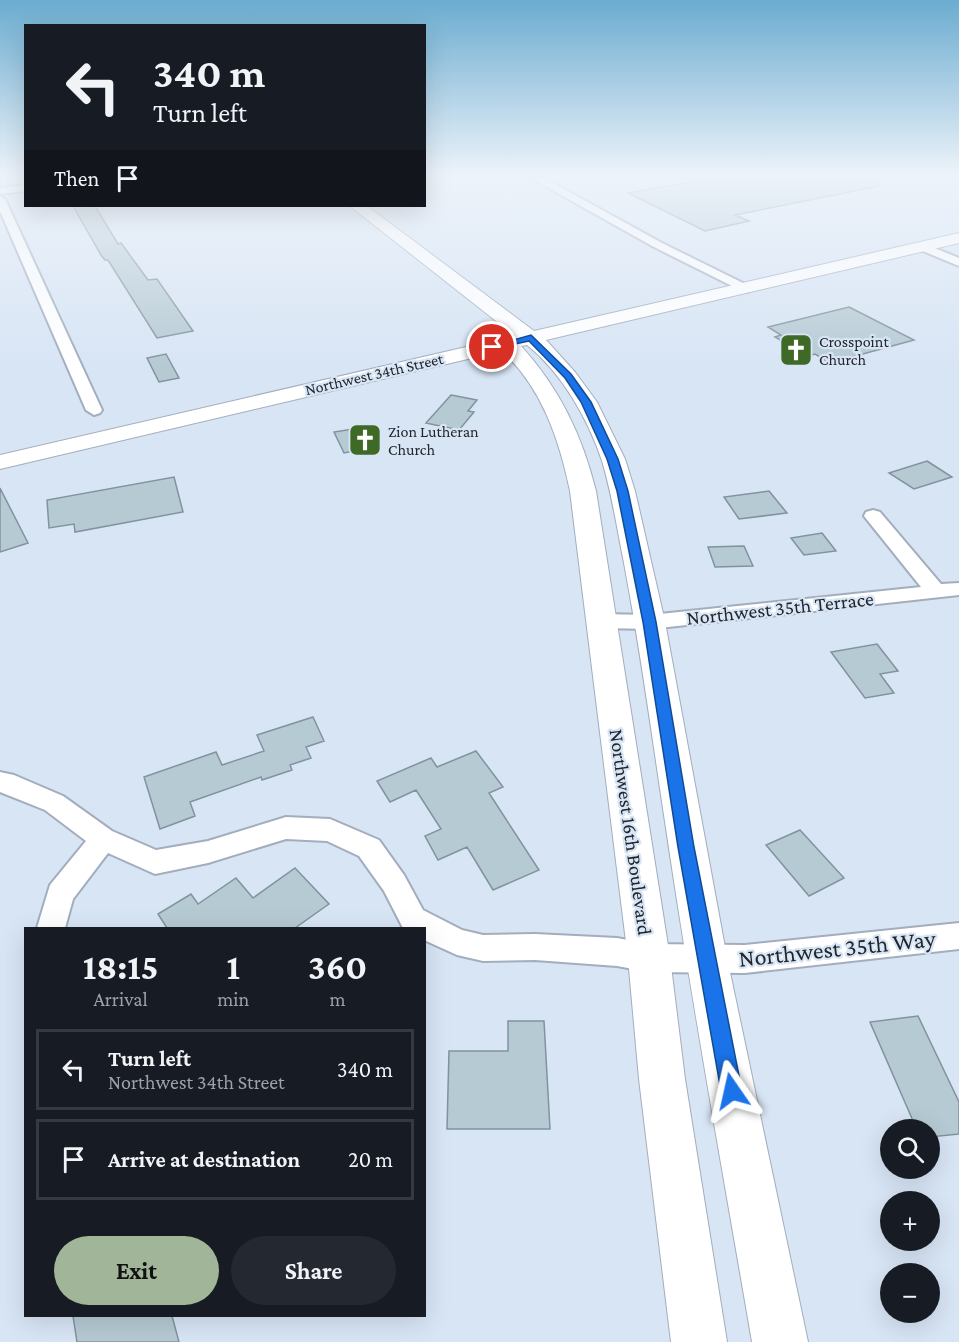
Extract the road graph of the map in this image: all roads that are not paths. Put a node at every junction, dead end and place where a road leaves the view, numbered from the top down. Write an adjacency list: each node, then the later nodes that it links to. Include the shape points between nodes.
1 (18, 240): 10 (street)
2 (379, 240): 9 (main road)
3 (402, 240): 9 (main road)
4 (648, 240): 8 (street)
5 (952, 240): 6 (main road, Northwest 34th Street)
6 (922, 247): 7 (street); 8 (main road, Northwest 34th Street)
7 (959, 262)
8 (747, 288): 9 (main road, Northwest 34th Street)
9 (519, 340): 11 (main road, Northwest 34th Street); 15 (main road, Northwest 16th Boulevard, via 567,431 584,491); 16 (main road, via 568,376 602,433 622,491)
10 (94, 410)
11 (0, 462)
12 (873, 516): 14 (street)
13 (959, 589): 14 (street, Northwest 35th Terrace)
14 (936, 592): 16 (street, Northwest 35th Terrace)
15 (601, 621): 16 (street, Northwest 35th Terrace); 21 (main road, Northwest 16th Boulevard)
16 (650, 622): 22 (main road)
17 (0, 782): 18 (street, Northwest 35th Way, via 54,803)
18 (104, 839): 19 (street, via 60,894); 21 (street, Northwest 35th Way, via 155,862 208,852 286,828 330,830 369,848 413,919 457,942 483,948 535,947)
19 (51, 927)
20 (959, 936): 22 (street, Northwest 35th Way, via 745,959)
21 (649, 958): 22 (street, Northwest 35th Way); 23 (main road, Northwest 16th Boulevard)
22 (706, 958): 24 (main road)
23 (699, 1342)
24 (780, 1342)

